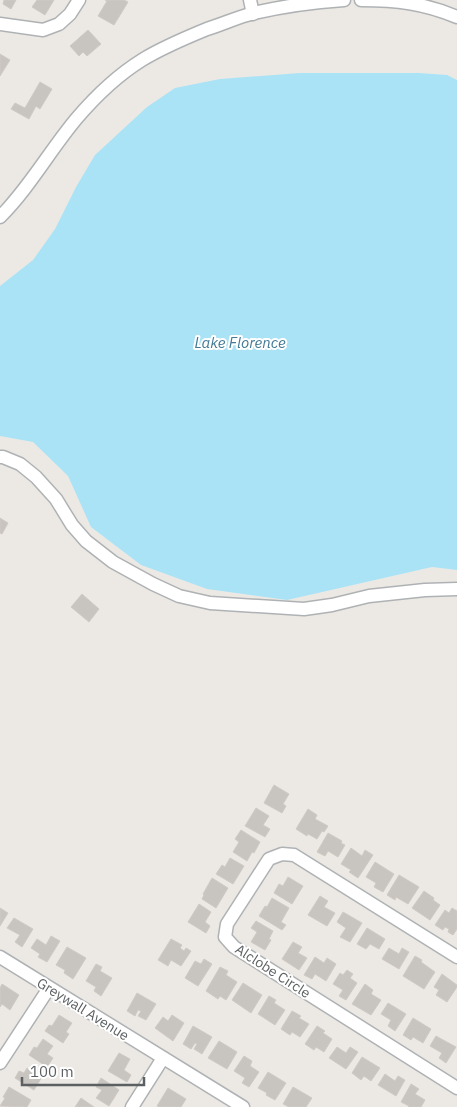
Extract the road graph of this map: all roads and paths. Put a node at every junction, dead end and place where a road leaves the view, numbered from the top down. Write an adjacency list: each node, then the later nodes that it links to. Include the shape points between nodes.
1 (78, 0): 7 (street, via 59,24 43,30)
2 (250, 0): 5 (street)
3 (344, 0): 5 (street, via 298,4)
4 (361, 0): 6 (street, via 424,5)
5 (252, 14): 8 (street, via 161,49 118,78 77,118 25,189)
6 (457, 17)
7 (0, 24)
8 (0, 217)
9 (0, 457): 10 (street, via 20,464 36,478 56,499 86,541 113,562 179,596 210,603 304,609 369,596)
10 (457, 589)
11 (0, 957): 13 (street, Greywall Avenue)
12 (457, 957): 16 (street, Alclobe Circle, via 294,855 282,854 269,859 227,924 225,937 234,947)
13 (48, 988): 14 (street, Greywall Avenue); 15 (street)
14 (163, 1058): 17 (street); 18 (street, Greywall Avenue)
15 (0, 1063)
16 (457, 1088)
17 (132, 1107)
18 (244, 1107)

